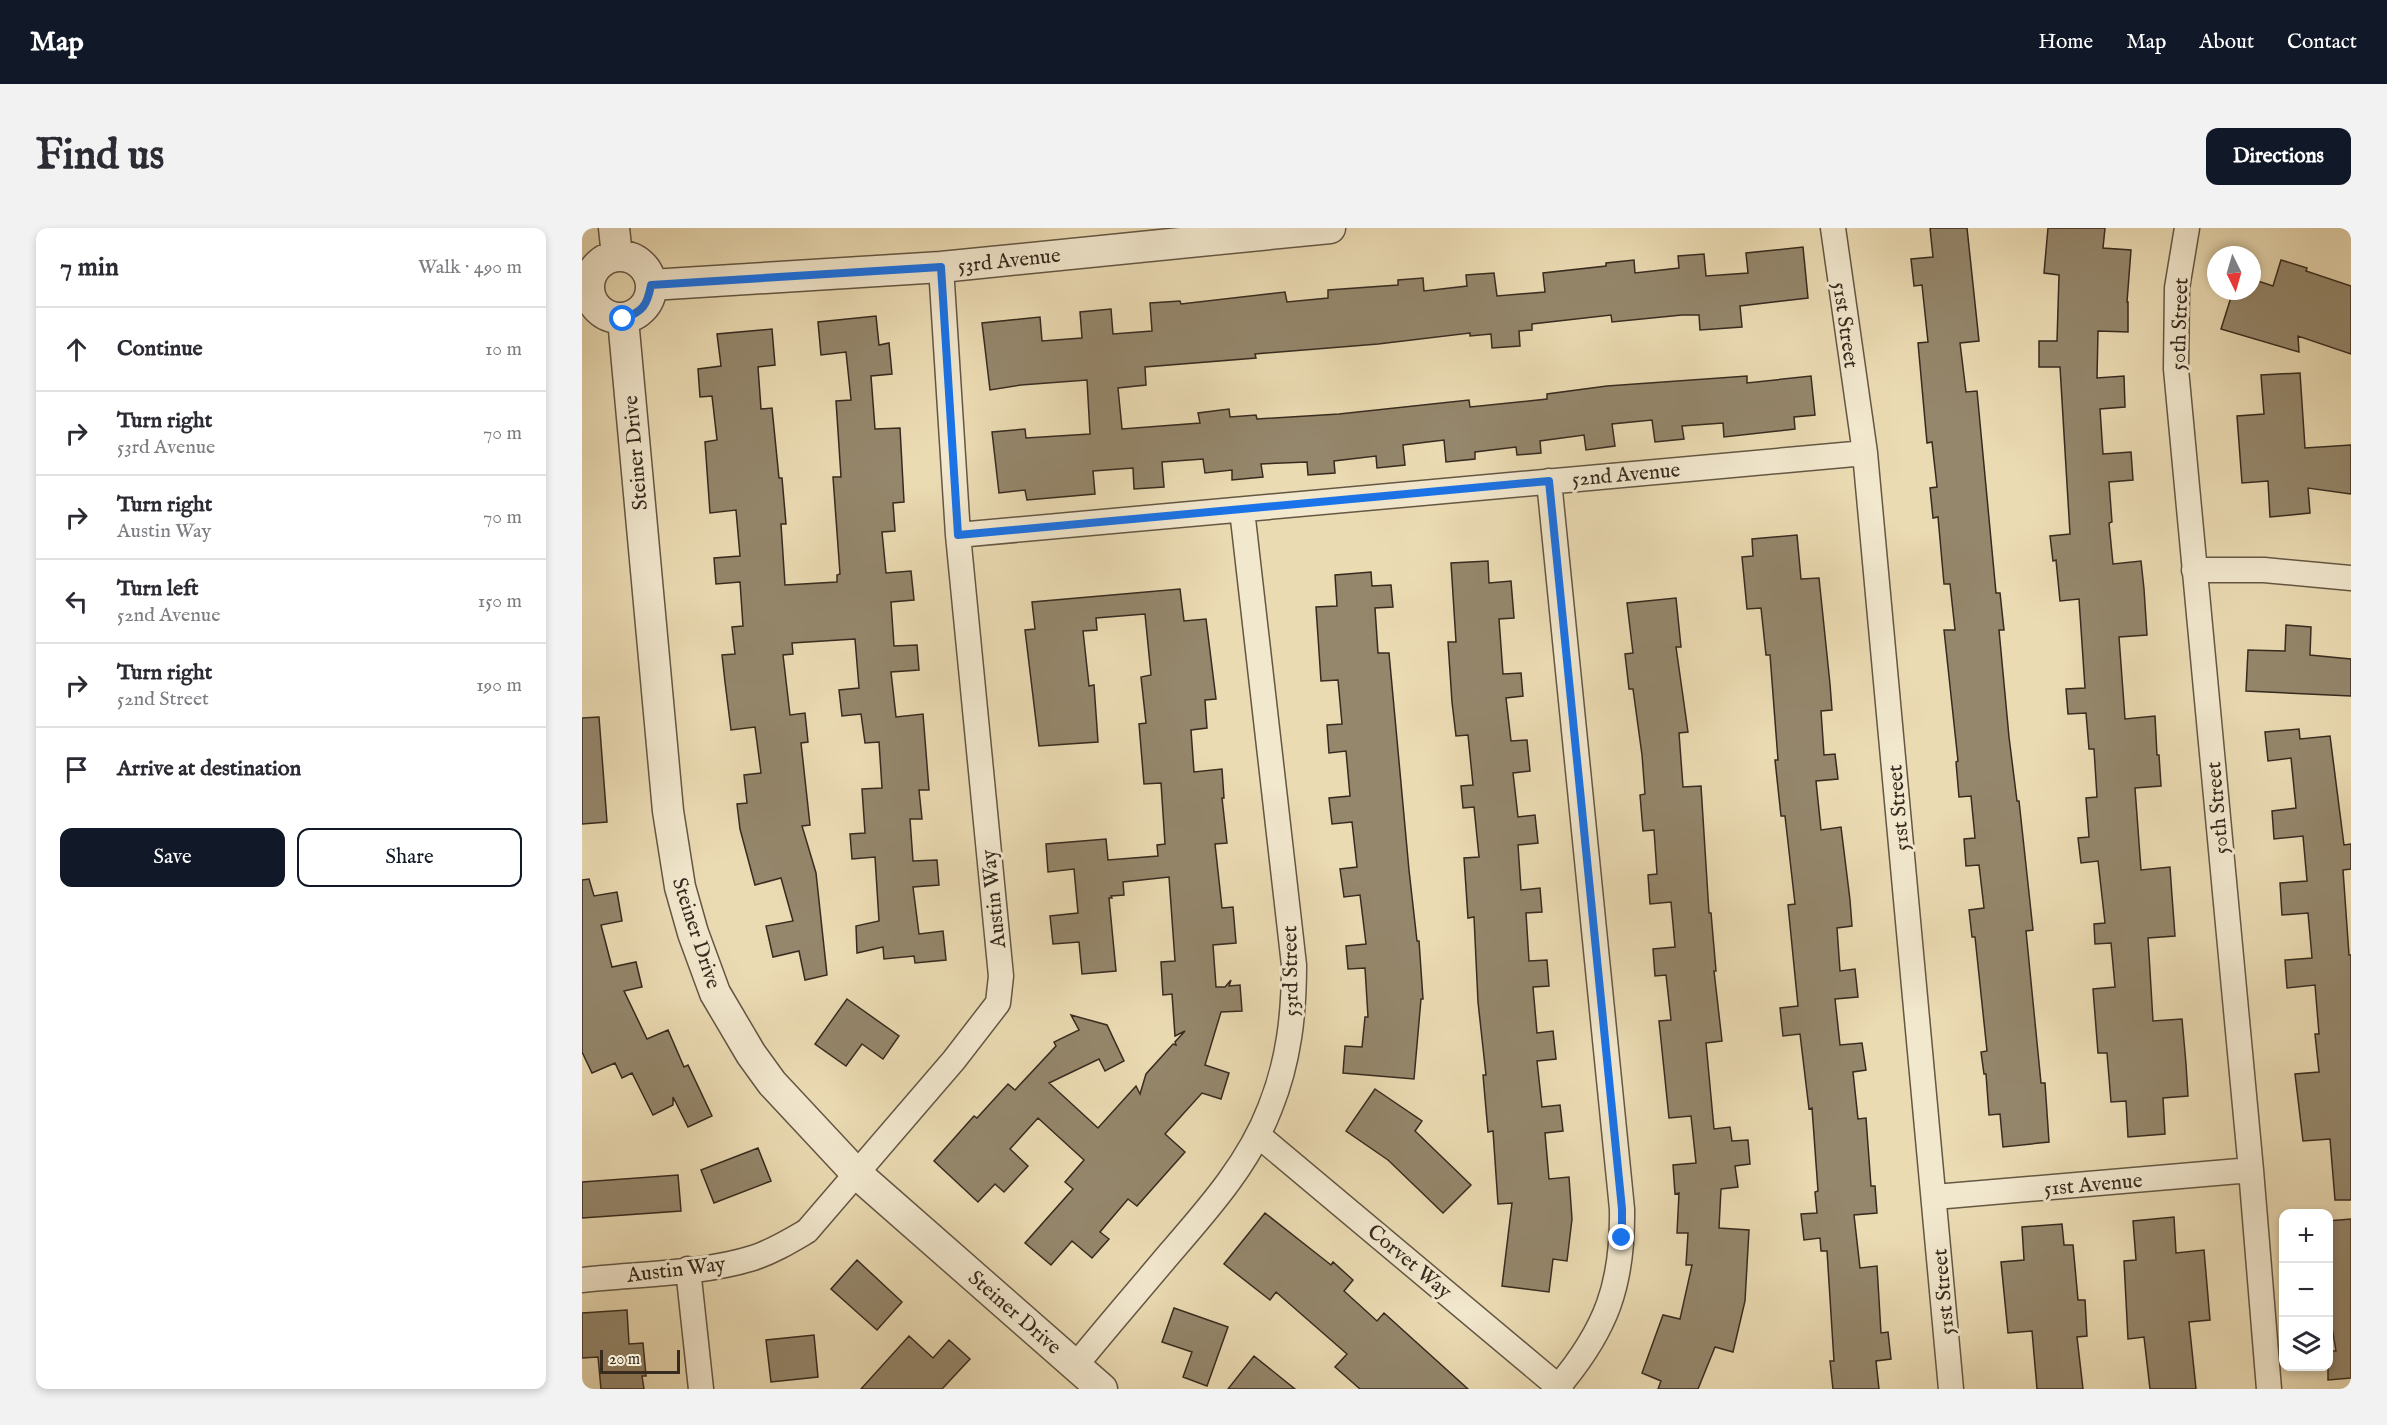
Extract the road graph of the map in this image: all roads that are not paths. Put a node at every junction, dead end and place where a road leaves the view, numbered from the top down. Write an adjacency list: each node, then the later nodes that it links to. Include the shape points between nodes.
1 (1330, 228): 5 (street, 53rd Avenue)
2 (1833, 228): 9 (street, 51st Street)
3 (2187, 228): 13 (street, 50th Street, via 2177,288 2175,342)
4 (615, 242): 6 (street, via 646,269); 7 (street, via 591,274)
5 (941, 267): 6 (street, 53rd Avenue); 12 (street, Austin Way)
6 (651, 285): 8 (street, via 648,301 638,313)
7 (585, 291): 8 (street, via 606,316)
8 (623, 319): 17 (street, Steiner Drive, via 667,799 680,887 715,993 751,1054 795,1110)
9 (1864, 453): 10 (street, 52nd Avenue); 18 (street, 51st Street)
10 (1549, 481): 11 (street, 52nd Avenue); 22 (street, via 1622,1209 1614,1292 1592,1342)
11 (1242, 510): 12 (street, 52nd Avenue); 15 (street, 53rd Street, via 1294,965 1287,1052)
12 (958, 535): 17 (street, Austin Way, via 1001,976 998,1003)
13 (2194, 570): 14 (street, via 2264,570); 16 (street, 50th Street)
14 (2351, 578)
15 (1258, 1135): 21 (street, 53rd Street, via 1208,1209); 22 (street, Corvet Way)
16 (2251, 1170): 18 (street, 51st Avenue); 26 (street, 50th Street)
17 (856, 1173): 19 (street, Austin Way, via 807,1231 782,1246 727,1265); 21 (street, Steiner Drive)
18 (1935, 1197): 25 (street, 51st Street)
19 (688, 1269): 20 (street, Austin Way); 23 (street)
20 (582, 1280)
21 (1076, 1365): 24 (street, Steiner Drive)
22 (1560, 1388)
23 (701, 1389)
24 (1102, 1389)
25 (1951, 1389)
26 (2269, 1389)

